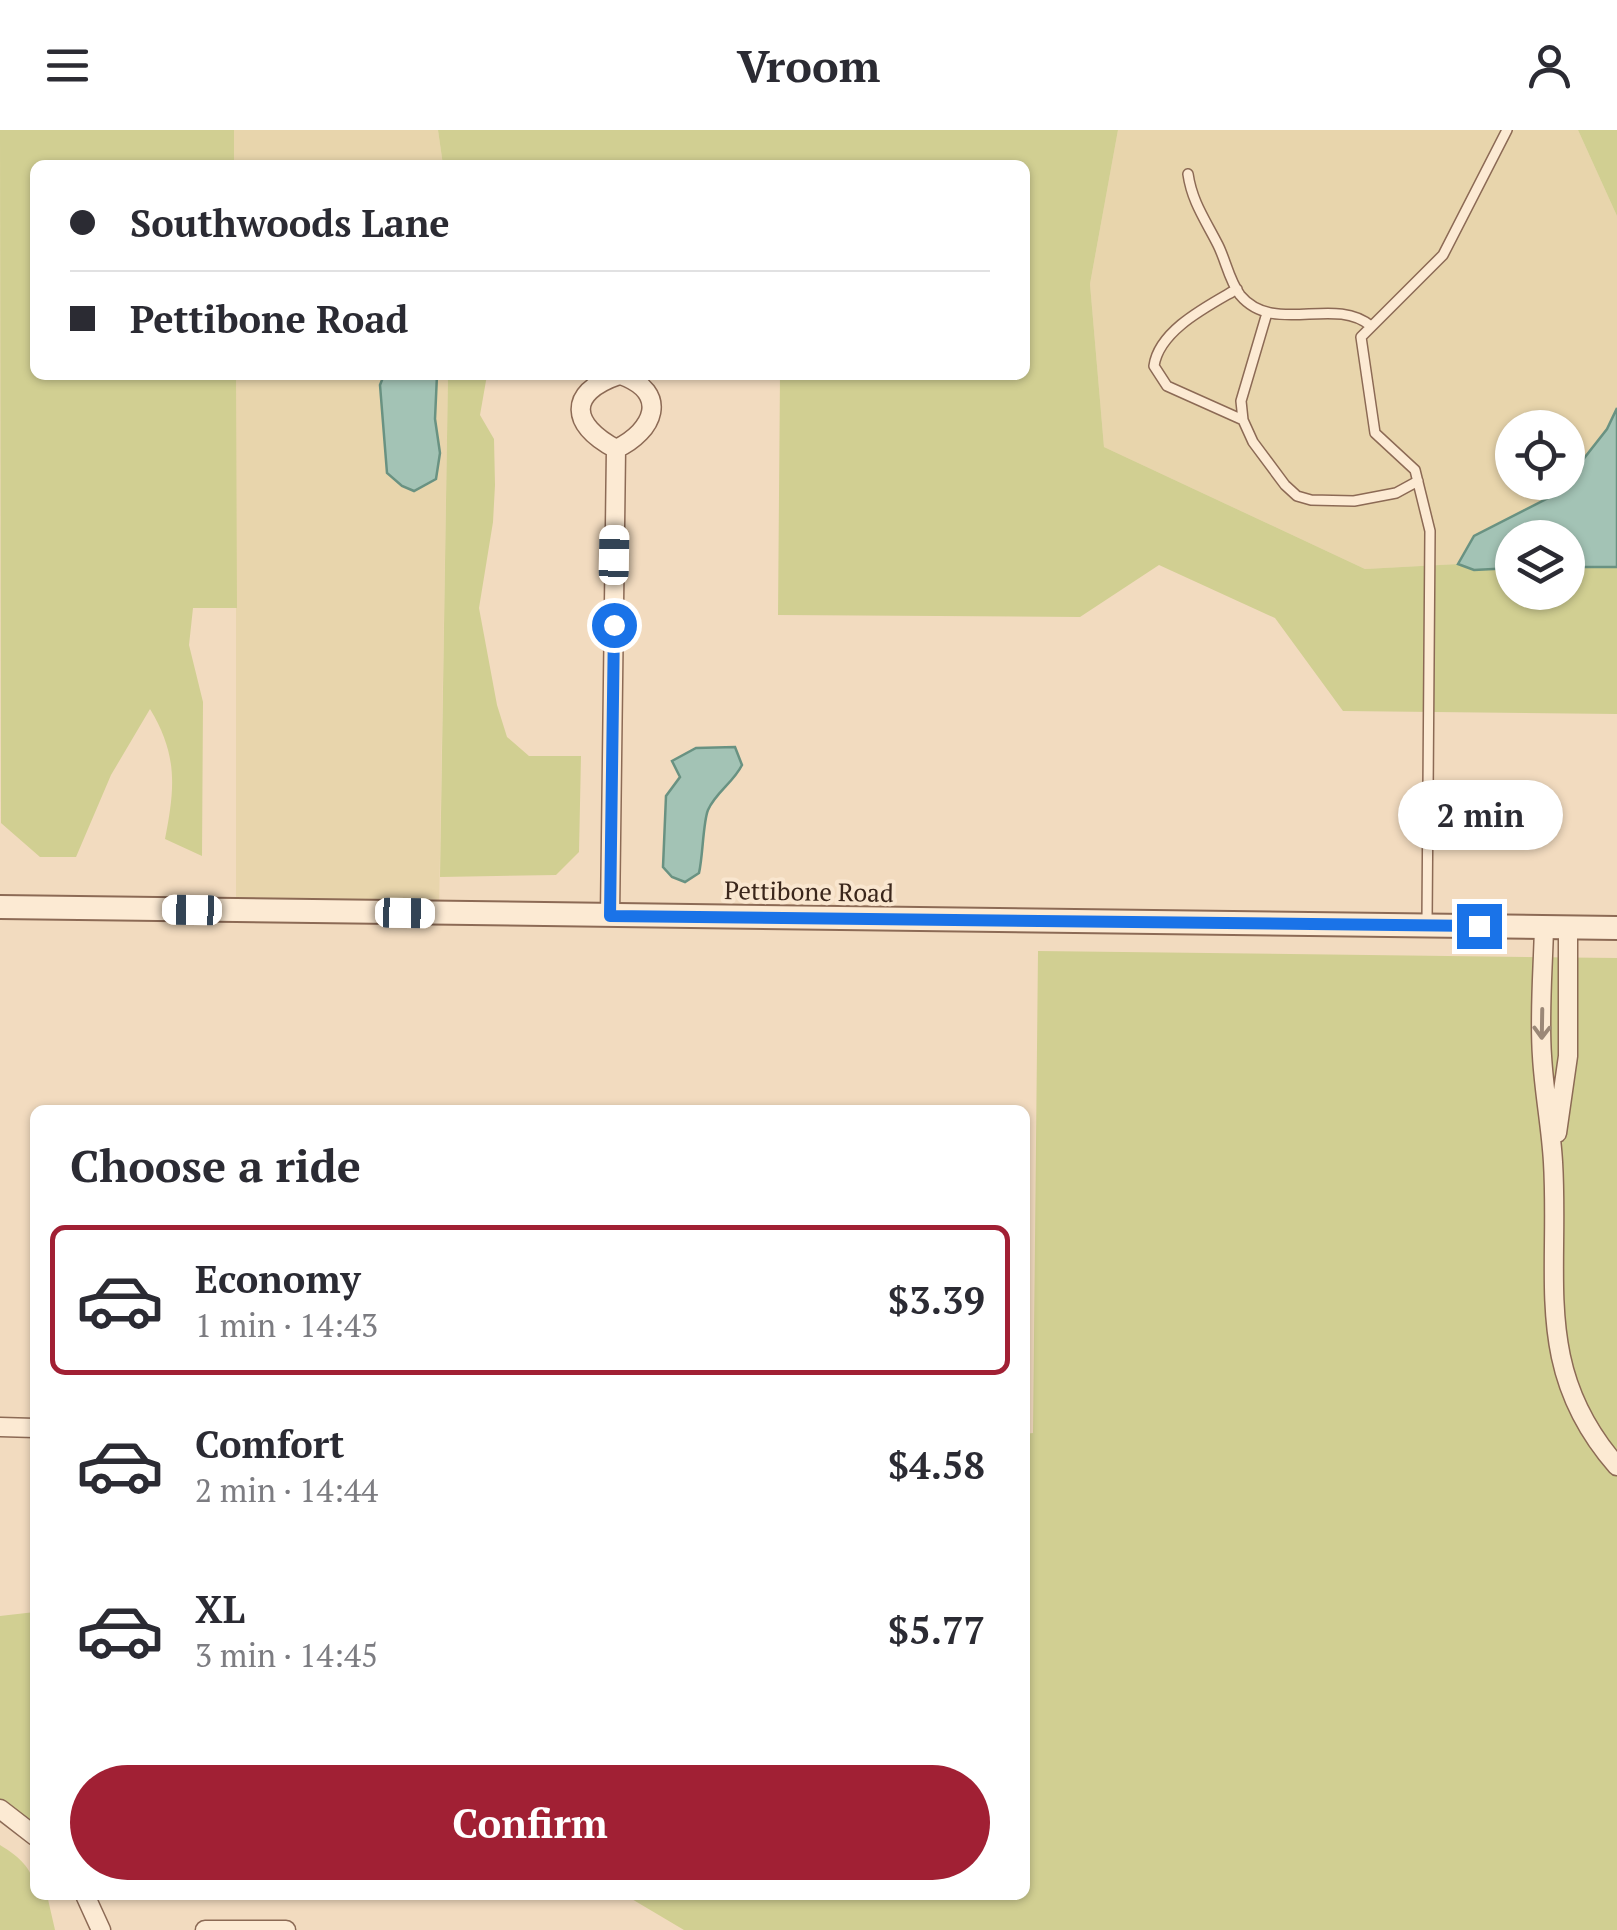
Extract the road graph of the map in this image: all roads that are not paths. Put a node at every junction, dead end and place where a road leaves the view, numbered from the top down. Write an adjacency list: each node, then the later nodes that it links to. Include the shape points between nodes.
1 (1507, 130): 5 (lane, via 1442,255)
2 (1188, 174): 3 (lane, via 1192,198)
3 (1237, 289): 4 (lane); 8 (lane, via 1180,328 1155,354 1154,366 1167,386)
4 (1267, 313): 5 (lane, via 1348,314); 8 (lane, via 1241,401)
5 (1371, 326): 10 (lane, via 1360,337 1376,433 1416,470)
6 (604, 380): 9 (street, via 584,393 580,412 591,436)
7 (634, 380): 9 (street, via 653,412 647,429)
8 (1243, 420): 10 (lane, via 1297,496 1354,501)
9 (616, 449): 12 (street)
10 (1418, 481): 13 (lane, via 1430,532)
11 (0, 907): 12 (street, Pettibone Road)
12 (610, 916): 13 (street, Pettibone Road)
13 (1428, 926): 14 (street, Pettibone Road)
14 (1544, 927): 15 (street, Pettibone Road); 17 (street, one-way to 17, via 1542,1054)
15 (1568, 927): 16 (street, Pettibone Road); 17 (street, via 1568,1056)
16 (1617, 928)
17 (1554, 1163): 20 (street, via 1557,1342 1567,1388 1591,1435)
18 (0, 1427): 19 (street)
19 (30, 1428)
20 (1617, 1466)
21 (0, 1808): 22 (street)
22 (30, 1832)
23 (87, 1900): 24 (street)
24 (101, 1930)
25 (205, 1930): 26 (street)
26 (286, 1930)

